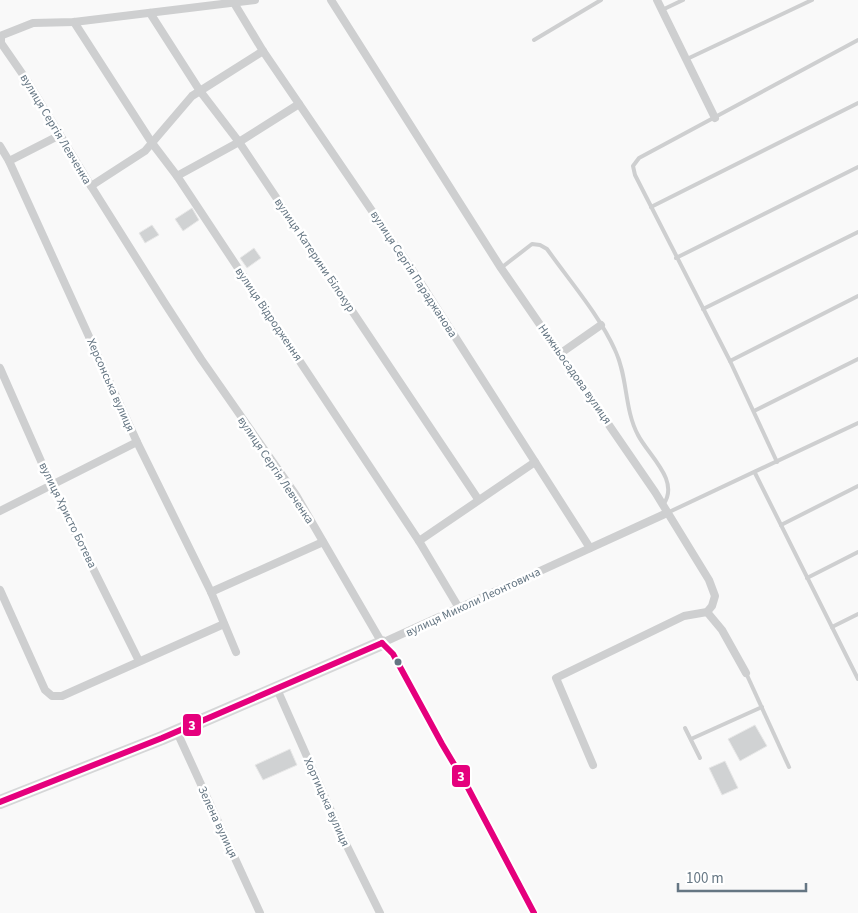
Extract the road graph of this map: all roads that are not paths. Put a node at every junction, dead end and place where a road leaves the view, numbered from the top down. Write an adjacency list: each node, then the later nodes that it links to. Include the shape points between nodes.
1 (255, 0): 7 (street)
2 (331, 0): 31 (street, Нижньосадова вулиця)
3 (601, 0): 12 (lane)
4 (657, 0): 8 (street)
5 (683, 0): 8 (lane)
6 (812, 0): 15 (lane)
7 (234, 3): 9 (street); 14 (street, вулиця Сергія Параджанова)
8 (662, 10): 15 (street)
9 (150, 13): 10 (street); 16 (street, вулиця Катерини Білокур)
10 (74, 22): 11 (street, via 33,23); 22 (street, вулиця Відродження)
11 (1, 36): 20 (street, вулиця Сергія Левченка, via 1,42)
12 (534, 40)
13 (858, 40): 19 (lane)
14 (263, 51): 16 (street); 18 (street, вулиця Сергія Параджанова)
15 (687, 59): 19 (street)
16 (200, 90): 21 (street, вулиця Катерини Білокур); 22 (street)
17 (858, 103): 28 (lane)
18 (298, 104): 21 (street); 42 (street, вулиця Сергія Параджанова, via 415,274)
19 (715, 118): 28 (lane, via 635,161 633,170)
20 (60, 134): 24 (street); 27 (street, вулиця Сергія Левченка)
21 (239, 142): 26 (street); 47 (street, вулиця Катерини Білокур)
22 (152, 143): 26 (street, вулиця Відродження); 27 (street, via 145,151)
23 (0, 146): 24 (street, Херсонська вулиця)
24 (9, 161): 41 (street, Херсонська вулиця)
25 (858, 167): 30 (lane)
26 (176, 176): 52 (street, вулиця Відродження)
27 (90, 186): 53 (street, вулиця Сергія Левченка, via 201,359 296,495)
28 (651, 207): 30 (lane)
29 (858, 232): 33 (lane)
30 (676, 258): 33 (lane)
31 (501, 268): 34 (lane, via 532,244 540,245); 35 (street, Нижньосадова вулиця)
32 (858, 296): 37 (lane)
33 (703, 310): 37 (lane)
34 (601, 325): 35 (street); 48 (lane, via 621,365 630,416 665,479 668,496)
35 (561, 353): 48 (street, Нижньосадова вулиця)
36 (858, 359): 39 (lane)
37 (730, 361): 39 (lane)
38 (0, 368): 45 (street, вулиця Христо Ботева)
39 (754, 411): 43 (lane)
40 (858, 423): 43 (lane)
41 (137, 442): 45 (street); 58 (street, Херсонська вулиця)
42 (535, 462): 47 (street); 54 (street, вулиця Сергія Параджанова)
43 (777, 462): 44 (lane)
44 (754, 473): 50 (lane); 51 (lane)
45 (52, 486): 49 (street); 66 (street, вулиця Христо Ботева)
46 (858, 486): 51 (lane)
47 (478, 499): 52 (street)
48 (663, 505): 50 (street, Нижньосадова вулиця)
49 (0, 511)
50 (667, 513): 54 (street, вулиця Миколи Леонтовича); 60 (street, Нижньосадова вулиця, via 716,596)
51 (781, 525): 56 (lane)
52 (419, 541): 59 (street, вулиця Відродження)
53 (323, 542): 58 (street); 64 (street, вулиця Сергія Левченка)
54 (590, 548): 59 (street, вулиця Миколи Леонтовича)
55 (858, 552): 56 (lane)
56 (807, 578): 63 (lane)
57 (0, 590): 66 (street, via 46,690 52,696 62,696)
58 (211, 592): 62 (street, Херсонська вулиця)
59 (459, 608): 64 (street, вулиця Миколи Леонтовича)
60 (707, 612): 67 (street, via 722,630); 75 (street, via 684,616 556,678)
61 (858, 614): 63 (lane)
62 (224, 624): 65 (street, Херсонська вулиця); 66 (street)
63 (832, 627): 68 (lane)
64 (382, 643): 69 (street, вулиця Миколи Леонтовича); 80 (street, вулиця Сергія Левченка, via 393,654)
65 (236, 652)
66 (139, 661)
67 (746, 673): 70 (lane)
68 (858, 678)
69 (277, 689): 72 (street, вулиця Миколи Леонтовича); 79 (street, Хортицька вулиця)
70 (762, 707): 73 (lane); 76 (lane)
71 (685, 728): 73 (lane)
72 (176, 732): 77 (street, вулиця Миколи Леонтовича); 78 (street, Зелена вулиця)
73 (691, 739): 74 (lane)
74 (700, 758)
75 (593, 765)
76 (789, 767)
77 (0, 802)
78 (260, 913)
79 (380, 913)
80 (534, 913)

